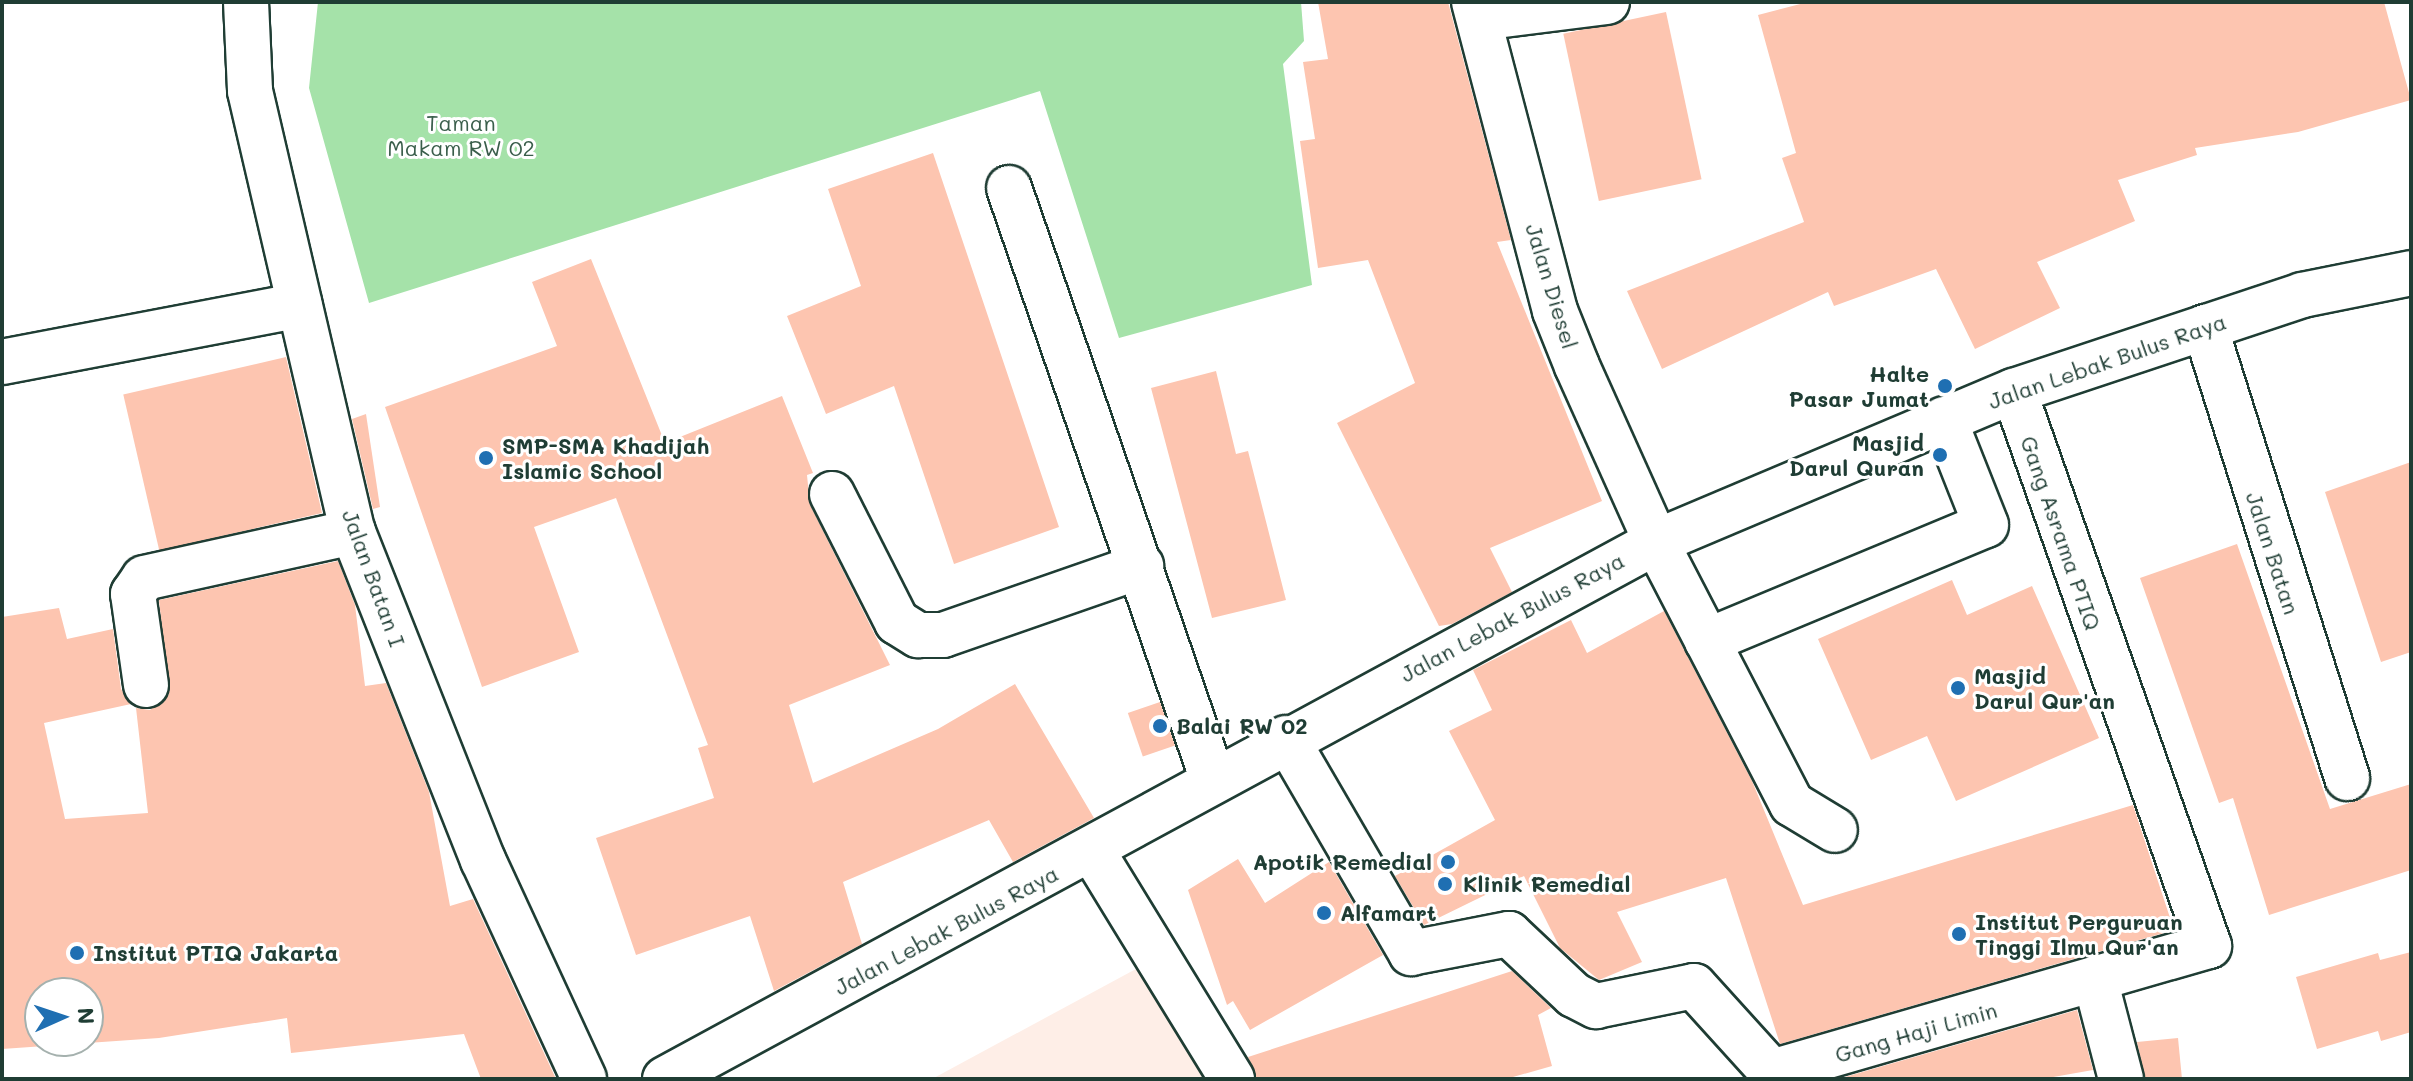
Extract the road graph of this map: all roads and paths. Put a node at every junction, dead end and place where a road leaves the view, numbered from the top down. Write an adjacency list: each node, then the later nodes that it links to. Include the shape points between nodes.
1 (246, 2): 6 (street, Jalan Batan I, via 250,91)
2 (1607, 2): 3 (street, Jalan Diesel)
3 (1477, 10): 13 (street, Jalan Diesel, via 1555,311)
4 (1009, 188): 14 (street)
5 (2411, 273): 7 (street, Jalan Lebak Bulus Raya, via 2302,295)
6 (300, 305): 8 (street); 12 (street, Jalan Batan I)
7 (2205, 327): 9 (street, Jalan Lebak Bulus Raya); 18 (street, Jalan Batan)
8 (2, 362)
9 (2014, 391): 10 (street, Jalan Lebak Bulus Raya); 22 (street, Gang Asrama PTIQ)
10 (1944, 419): 13 (street, Jalan Lebak Bulus Raya); 15 (street, via 1986,525)
11 (832, 494): 14 (street, via 897,622 918,635 943,635)
12 (353, 532): 16 (street, via 144,578 133,594); 24 (street, Jalan Batan I, via 483,860)
13 (1656, 542): 15 (street, Jalan Diesel); 17 (street, Jalan Lebak Bulus Raya)
14 (1141, 566): 19 (street)
15 (1707, 641): 20 (street, Jalan Diesel, via 1792,804)
16 (146, 685)
17 (1286, 738): 19 (street, Jalan Lebak Bulus Raya); 23 (street, Gang Haji Limin, via 1411,953 1509,934 1574,995 1596,1006 1694,986 1709,994 1757,1064 1772,1072)
18 (2347, 778)
19 (1213, 780): 21 (street, Jalan Lebak Bulus Raya)
20 (1835, 830)
21 (1093, 852): 25 (street, Jalan Lebak Bulus Raya); 26 (street)
22 (2209, 946): 23 (street, Gang Haji Limin)
23 (2095, 979): 27 (street)
24 (584, 1079)
25 (665, 1079)
26 (1232, 1079)
27 (2121, 1079)

